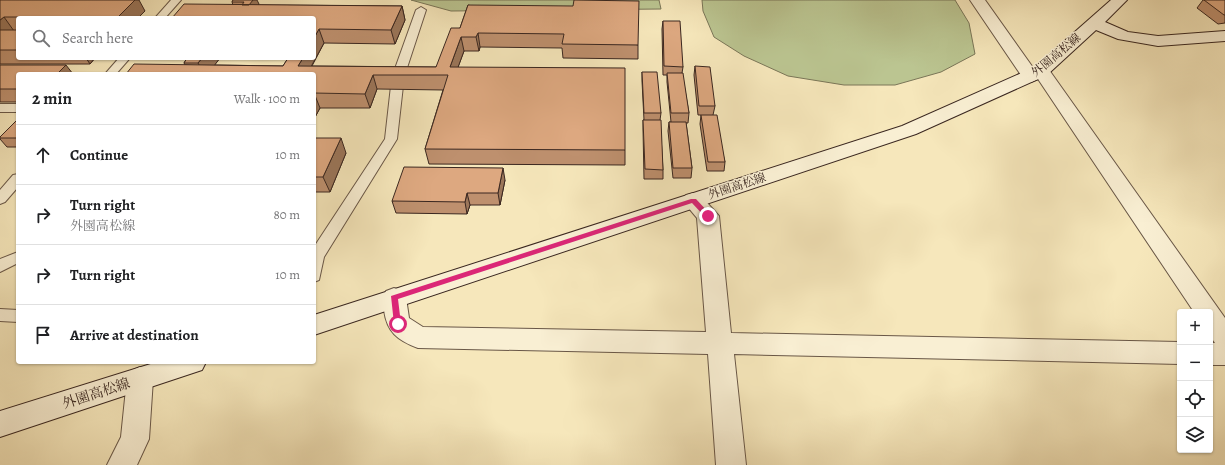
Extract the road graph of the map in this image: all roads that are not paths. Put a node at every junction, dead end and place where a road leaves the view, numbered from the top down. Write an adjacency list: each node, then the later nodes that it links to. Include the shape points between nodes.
1 (176, 0): 5 (lane)
2 (977, 0): 10 (street)
3 (1120, 0): 6 (street, 外園高松線)
4 (421, 10): 16 (lane, via 398,77 391,139)
5 (162, 16)
6 (1093, 23): 7 (street, via 1124,36 1158,41); 10 (street, 外園高松線)
7 (1225, 36)
8 (123, 60): 9 (lane)
9 (112, 72)
10 (1036, 74): 15 (street, 外園高松線, via 909,130); 20 (street)
11 (0, 108): 12 (lane)
12 (16, 108)
13 (16, 180): 14 (lane)
14 (0, 198)
15 (694, 200): 19 (street, 外園高松線); 26 (street, via 708,216)
16 (316, 254)
17 (16, 258): 18 (lane)
18 (0, 266)
19 (394, 298): 24 (street, 外園高松線); 26 (street, via 398,324 418,337)
20 (1205, 309)
21 (0, 316): 22 (lane)
22 (16, 316)
23 (1213, 320): 25 (street)
24 (316, 324)
25 (1225, 338)
26 (720, 343): 27 (street); 34 (street)
27 (1177, 353)
28 (1213, 354): 29 (street)
29 (1225, 354)
30 (187, 364): 31 (street, 外園高松線)
31 (140, 379): 32 (street, 外園高松線); 33 (street, via 135,439)
32 (0, 424)
33 (122, 465)
34 (731, 465)

